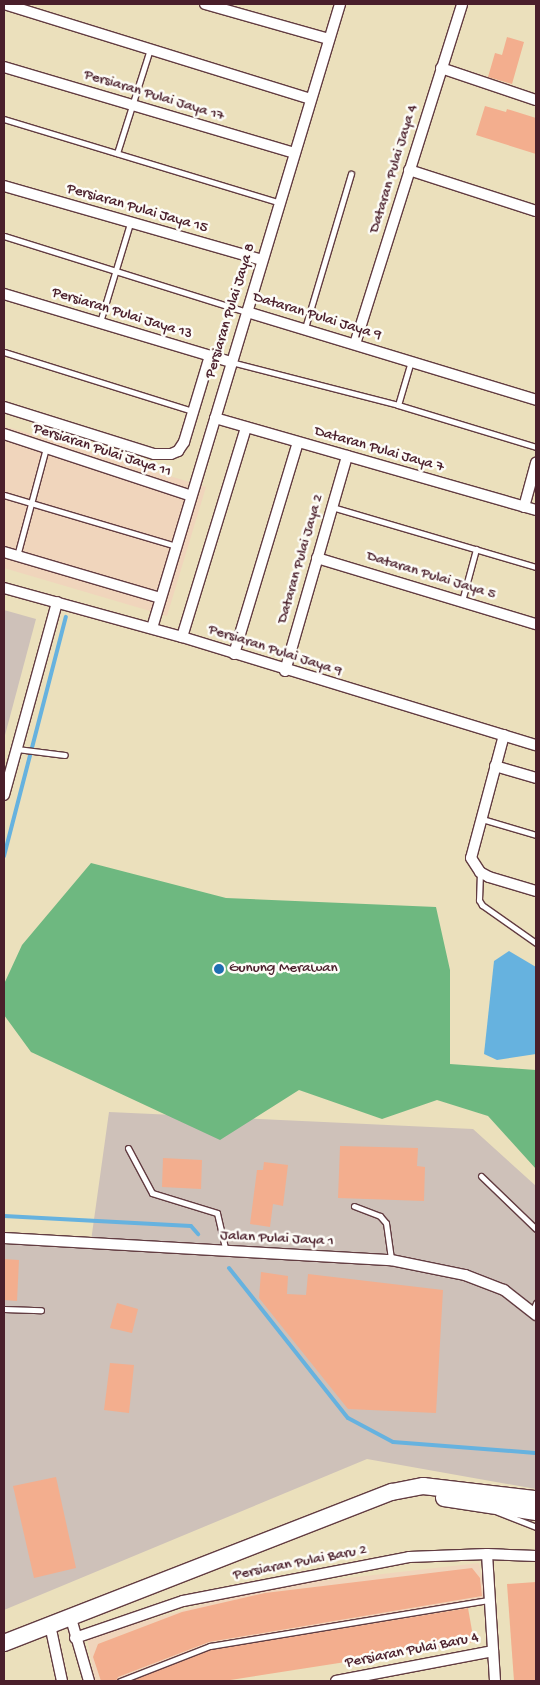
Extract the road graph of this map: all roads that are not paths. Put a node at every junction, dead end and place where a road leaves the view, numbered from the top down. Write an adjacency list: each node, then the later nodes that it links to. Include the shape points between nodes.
1 (4, 4): 7 (street)
2 (206, 4): 5 (street)
3 (340, 4): 6 (street, Persiaran Pulai Jaya 8)
4 (462, 4): 9 (street, Dataran Pulai Jaya 4)
5 (222, 6): 6 (street)
6 (329, 39): 10 (street, Persiaran Pulai Jaya 8)
7 (150, 47): 10 (street); 12 (lane)
8 (4, 67): 12 (street, Persiaran Pulai Jaya 17)
9 (442, 68): 11 (street); 16 (street, Dataran Pulai Jaya 4)
10 (311, 98): 15 (street, Persiaran Pulai Jaya 8)
11 (536, 100)
12 (131, 105): 14 (lane); 15 (street, Persiaran Pulai Jaya 17)
13 (4, 119): 14 (lane)
14 (116, 153): 19 (lane)
15 (295, 153): 19 (street, Persiaran Pulai Jaya 8)
16 (409, 170): 20 (street); 29 (street, Dataran Pulai Jaya 4)
17 (351, 174): 28 (lane)
18 (4, 186): 21 (street, Persiaran Pulai Jaya 15)
19 (280, 203): 23 (street, Persiaran Pulai Jaya 8)
20 (536, 211)
21 (130, 223): 23 (street, Persiaran Pulai Jaya 15); 24 (lane)
22 (4, 236): 24 (lane, Dataran Pulai Jaya 9)
23 (262, 260): 26 (street, Persiaran Pulai Jaya 8)
24 (115, 270): 26 (lane, Dataran Pulai Jaya 9); 27 (lane)
25 (4, 294): 27 (street, Persiaran Pulai Jaya 13)
26 (247, 312): 28 (street, Dataran Pulai Jaya 9); 33 (street, Persiaran Pulai Jaya 8)
27 (100, 323): 31 (street, Persiaran Pulai Jaya 13)
28 (305, 328): 29 (street, Dataran Pulai Jaya 9)
29 (355, 344): 32 (street, Dataran Pulai Jaya 9)
30 (4, 352): 37 (lane)
31 (210, 356): 33 (street, Persiaran Pulai Jaya 13); 37 (street)
32 (411, 361): 34 (street, Dataran Pulai Jaya 9); 35 (lane)
33 (231, 362): 35 (lane); 38 (street, Persiaran Pulai Jaya 8)
34 (536, 400)
35 (398, 406): 42 (lane)
36 (4, 407): 37 (street, via 162,455 178,451)
37 (192, 412)
38 (215, 418): 39 (street, Dataran Pulai Jaya 7); 47 (street, Persiaran Pulai Jaya 8)
39 (246, 428): 41 (street, Dataran Pulai Jaya 7); 64 (street)
40 (4, 434): 43 (street, Persiaran Pulai Jaya 11)
41 (298, 442): 44 (street, Dataran Pulai Jaya 7); 65 (street)
42 (536, 447)
43 (46, 448): 47 (street, Persiaran Pulai Jaya 11); 48 (lane)
44 (347, 456): 49 (street, Dataran Pulai Jaya 2); 50 (street, Dataran Pulai Jaya 7)
45 (536, 463): 50 (street)
46 (4, 495): 48 (lane)
47 (191, 496): 52 (street, Persiaran Pulai Jaya 8)
48 (32, 504): 52 (lane); 55 (lane)
49 (332, 507): 53 (lane); 56 (street, Dataran Pulai Jaya 2)
50 (524, 507): 51 (street, Dataran Pulai Jaya 7)
51 (536, 510)
52 (176, 546): 59 (street, Persiaran Pulai Jaya 8)
53 (476, 550): 57 (lane); 60 (lane)
54 (4, 552): 55 (street)
55 (17, 556): 59 (street)
56 (317, 558): 60 (street, Dataran Pulai Jaya 5); 66 (street, Dataran Pulai Jaya 2)
57 (536, 567)
58 (4, 588): 61 (street, Persiaran Pulai Jaya 9)
59 (160, 598): 63 (street, Persiaran Pulai Jaya 8)
60 (462, 601): 62 (street, Dataran Pulai Jaya 5)
61 (57, 602): 63 (street, Persiaran Pulai Jaya 9); 69 (street)
62 (536, 624)
63 (152, 628): 64 (street, Persiaran Pulai Jaya 9)
64 (182, 637): 65 (street, Persiaran Pulai Jaya 9)
65 (234, 654): 66 (street, Persiaran Pulai Jaya 9)
66 (284, 671): 67 (street, Persiaran Pulai Jaya 9)
67 (504, 736): 68 (street, Persiaran Pulai Jaya 9); 71 (street)
68 (536, 745)
69 (17, 749): 70 (lane); 73 (street)
70 (65, 755)
71 (495, 766): 72 (street); 74 (street)
72 (536, 778)
73 (4, 795)
74 (481, 818): 75 (lane); 76 (street, via 471,858)
75 (536, 835)
76 (480, 872): 77 (street); 78 (lane, via 479,900 482,905)
77 (536, 891)
78 (536, 943)
79 (128, 1148): 84 (lane, via 152,1193 218,1213)
80 (481, 1176): 82 (lane)
81 (354, 1206): 85 (lane, via 380,1216 386,1223)
82 (536, 1229)
83 (4, 1238): 84 (street, Jalan Pulai Jaya 1)
84 (226, 1252): 85 (street, Jalan Pulai Jaya 1)
85 (391, 1260): 87 (street, Jalan Pulai Jaya 1, via 465,1275 504,1290)
86 (4, 1309): 88 (lane)
87 (535, 1309)
88 (41, 1310)
89 (536, 1499): 90 (main road, via 423,1486 392,1492)
90 (373, 1502): 91 (main road, via 427,1496); 97 (main road)
91 (485, 1503): 92 (main road); 93 (lane, via 504,1516)
92 (536, 1512)
93 (536, 1527)
94 (487, 1554): 95 (street, Persiaran Pulai Baru 2); 96 (street); 99 (street, Persiaran Pulai Baru 2, via 408,1557 183,1600)
95 (536, 1556)
96 (488, 1600): 101 (street); 104 (lane, via 210,1646)
97 (70, 1615): 98 (main road); 99 (street)
98 (50, 1625): 100 (main road); 102 (street)
99 (75, 1638): 103 (street)
100 (4, 1643)
101 (493, 1651): 105 (street, Persiaran Pulai Baru 4); 106 (street)
102 (62, 1681)
103 (89, 1681)
104 (120, 1681)
105 (336, 1681)
106 (495, 1681)

